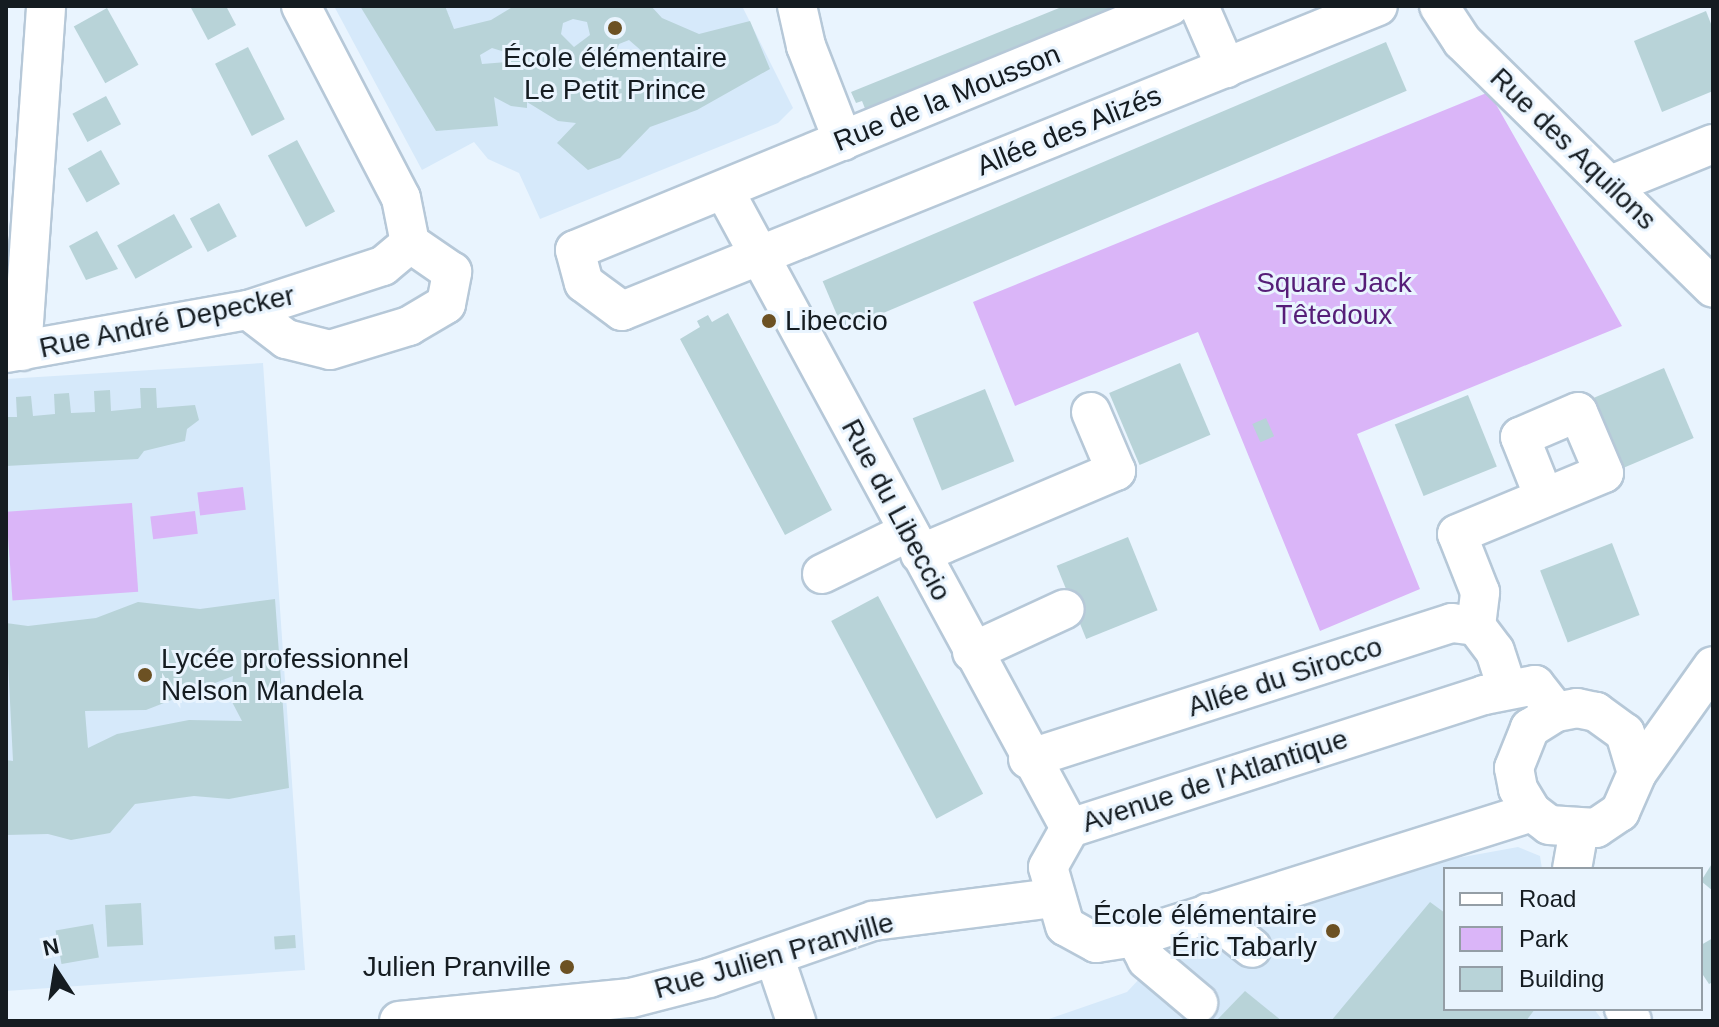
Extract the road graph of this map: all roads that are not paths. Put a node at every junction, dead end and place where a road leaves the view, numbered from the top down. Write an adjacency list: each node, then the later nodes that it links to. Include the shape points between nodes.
1 (46, 6): 17 (street)
2 (301, 6): 13 (street, via 401,198)
3 (797, 6): 9 (street, via 806,46)
4 (1170, 6): 9 (street, Rue de la Mousson)
5 (1199, 6): 8 (street)
6 (1378, 6): 8 (street, Allée des Alizés)
7 (1439, 6): 11 (street, Rue des Aquilons, via 1462,41)
8 (1226, 68): 14 (street, Allée des Alizés)
9 (843, 141): 12 (street, Rue de la Mousson)
10 (1713, 144): 11 (street)
11 (1611, 185): 15 (street, Rue des Aquilons)
12 (724, 190): 14 (street, Rue du Libeccio); 14 (street, Allée des Alizés, via 575,250 584,283 622,311)
13 (410, 243): 16 (street, Rue André Depecker, via 383,266); 16 (street, via 452,272 446,304 409,326 330,350 286,339)
14 (759, 256): 20 (street, Rue du Libeccio)
15 (1713, 288)
16 (248, 310): 17 (street, Rue André Depecker)
17 (14, 352)
18 (1091, 412): 20 (street, via 1116,471)
19 (1544, 497): 23 (street, via 1457,534 1480,592)
20 (914, 543): 21 (street); 24 (street, Rue du Libeccio)
21 (822, 574)
22 (1065, 609): 24 (street)
23 (1476, 626): 26 (street, via 1495,651); 30 (street, Allée du Sirocco, via 1452,623)
24 (972, 652): 30 (street, Rue du Libeccio)
25 (1713, 666): 27 (street)
26 (1507, 688): 28 (street, Avenue de l'Atlantique, via 1535,685); 33 (street, Avenue de l'Atlantique)
27 (1688, 698): 29 (street, via 1660,712); 31 (street)
28 (1556, 712): 29 (street, via 1586,710); 32 (street, via 1530,728 1519,747 1518,789)
29 (1614, 722): 31 (street, via 1635,752)
30 (1028, 759): 33 (street, Rue du Libeccio)
31 (1637, 773): 34 (street, via 1620,812)
32 (1532, 812): 34 (street, via 1549,825); 37 (street)
33 (1070, 828): 36 (street, Avenue de l'Atlantique, via 1048,867)
34 (1579, 830): 35 (street)
35 (1572, 867)
36 (1053, 898): 38 (street, via 1065,926 1096,943); 40 (street, Rue Julien Pranville, via 873,921)
37 (1208, 913): 38 (street); 39 (street)
38 (1135, 937): 41 (street, via 1147,960)
39 (1252, 948)
40 (774, 956): 42 (street, Rue Julien Pranville, via 631,998); 43 (street)
41 (1198, 1003)
42 (399, 1021)
43 (796, 1021)

